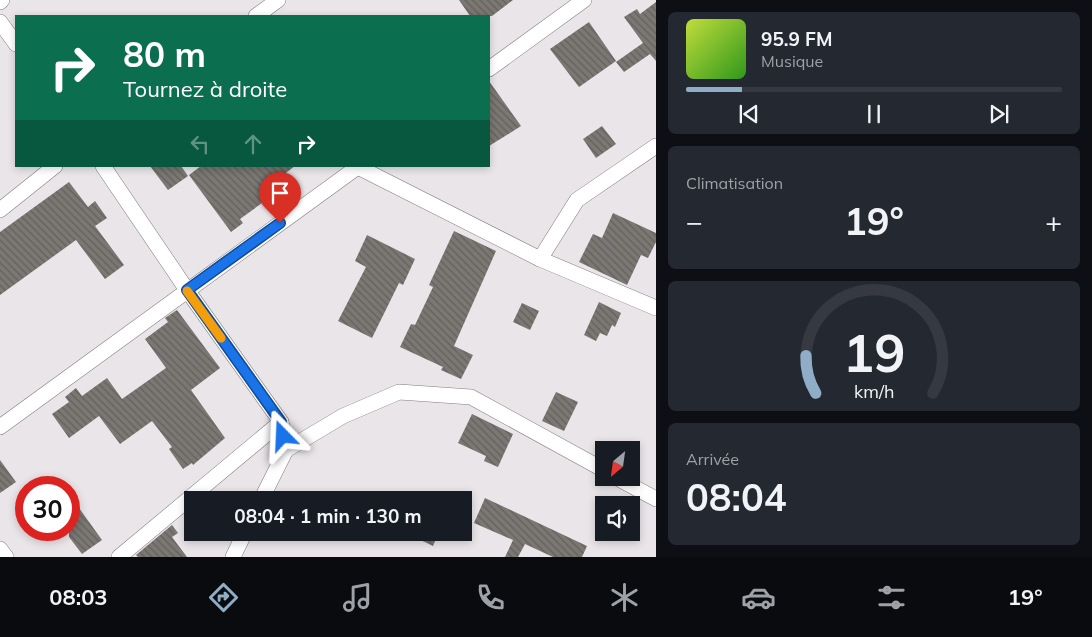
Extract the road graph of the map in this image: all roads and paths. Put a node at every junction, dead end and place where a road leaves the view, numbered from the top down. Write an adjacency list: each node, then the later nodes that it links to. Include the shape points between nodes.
1 (278, 0): 3 (street)
2 (584, 0): 6 (street)
3 (257, 15)
4 (0, 22): 5 (street)
5 (15, 43)
6 (490, 68)
7 (656, 146): 12 (street, via 577,200)
8 (54, 167): 11 (street)
9 (104, 167): 13 (street)
10 (359, 167): 12 (street); 13 (street)
11 (0, 210)
12 (540, 259): 14 (street)
13 (187, 290): 15 (street); 16 (street)
14 (656, 308)
15 (281, 422): 17 (street); 25 (street)
16 (0, 427)
17 (286, 450): 18 (street, via 343,416 399,392 471,398); 20 (street)
18 (595, 465)
19 (632, 486): 21 (street)
20 (266, 491)
21 (656, 499)
22 (241, 541): 26 (street)
23 (0, 549): 24 (street)
24 (6, 557)
25 (119, 557)
26 (233, 557)

